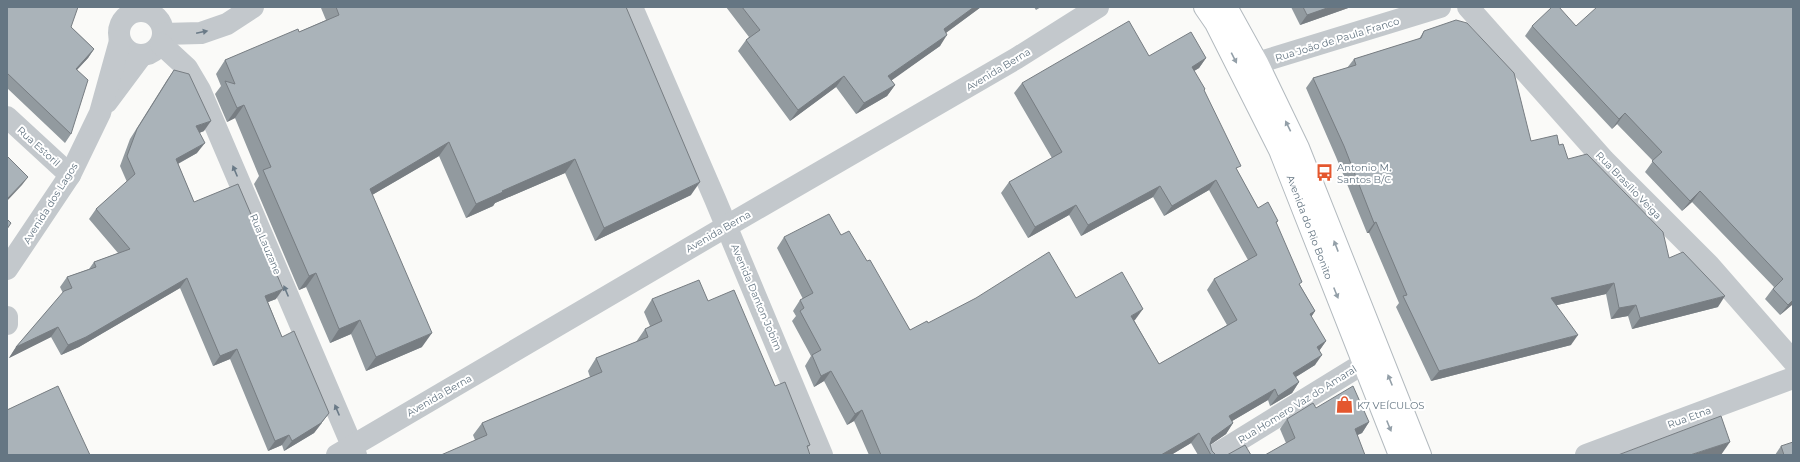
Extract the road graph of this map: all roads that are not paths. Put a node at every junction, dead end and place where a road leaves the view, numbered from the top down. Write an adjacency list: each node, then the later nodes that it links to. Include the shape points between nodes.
1 (252, 7): 9 (street, one-way to 1, via 201,33 227,24)
2 (632, 7): 15 (street, Avenida Danton Jobim)
3 (1098, 7): 15 (street, Avenida Berna, via 1017,58)
4 (1204, 7): 19 (main road, Avenida do Rio Bonito, one-way to 19, via 1216,23 1280,150)
5 (1226, 7): 11 (main road, Avenida do Rio Bonito)
6 (1440, 7): 11 (street, Rua João de Paula Franco)
7 (1468, 7): 20 (street, Rua Brasílio Veiga, via 1604,160 1709,265)
8 (131, 10): 9 (street, via 143,10); 10 (street, Avenida dos Lagos, via 122,20 118,30)
9 (155, 31): 10 (street, via 129,52); 12 (street, Avenida dos Lagos); 22 (street, Rua Lauzane, one-way to 9, via 200,90 187,68)
10 (120, 41): 12 (street, Avenida dos Lagos)
11 (1257, 63): 19 (main road, Avenida do Rio Bonito, one-way to 11, via 1298,148)
12 (100, 113): 14 (street, Avenida dos Lagos)
13 (7, 117): 14 (street, Rua Estoril)
14 (70, 175): 16 (street, Avenida dos Lagos)
15 (727, 226): 22 (street, Avenida Berna); 23 (street, Avenida Danton Jobim)
16 (7, 269)
17 (7, 317): 18 (street)
18 (7, 324)
19 (1372, 360): 24 (street, Rua Homero Vaz do Amaral); 25 (main road, Avenida do Rio Bonito, one-way to 25); 26 (main road, Avenida do Rio Bonito, one-way to 19)
20 (1793, 361)
21 (1793, 378): 27 (street, Rua Etna)
22 (349, 452)
23 (822, 455)
24 (1215, 455)
25 (1400, 455)
26 (1420, 455)
27 (1586, 455)

